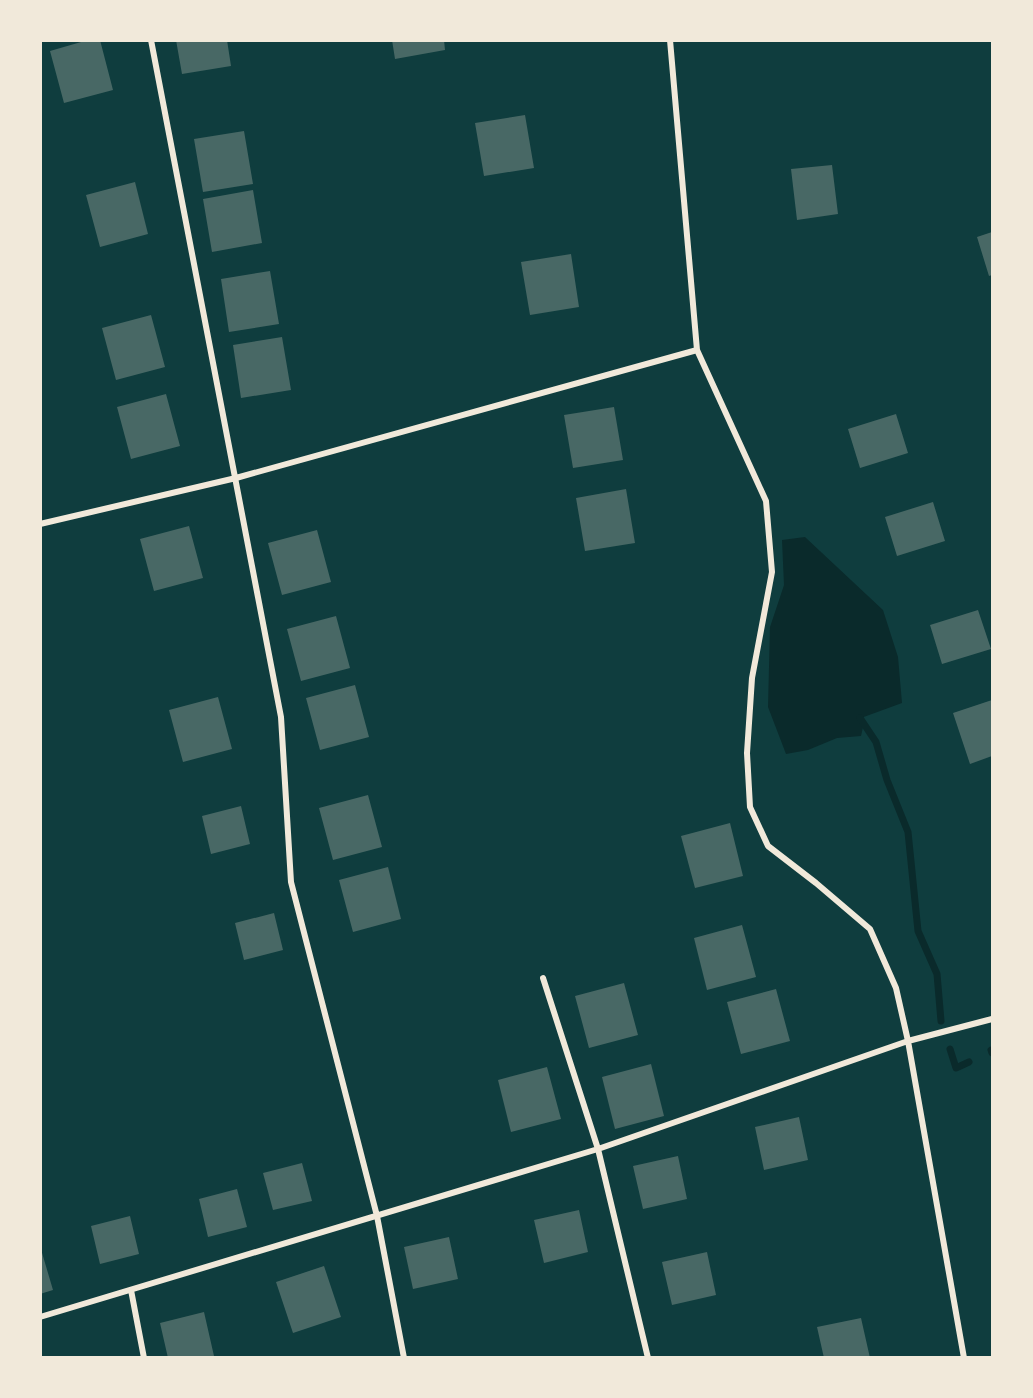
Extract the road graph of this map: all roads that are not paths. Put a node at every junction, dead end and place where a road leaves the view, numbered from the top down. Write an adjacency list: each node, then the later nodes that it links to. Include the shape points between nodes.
1 (152, 40): 4 (street)
2 (670, 40): 3 (street)
3 (697, 350): 4 (street); 8 (street, via 766,501 772,572 752,678 747,753 750,807 768,846 870,929 896,988)
4 (236, 478): 5 (street); 10 (street, via 281,717 291,882)
5 (40, 524)
6 (543, 978): 9 (street)
7 (993, 1019): 8 (street)
8 (908, 1041): 9 (street); 16 (street)
9 (598, 1149): 10 (street); 15 (street)
10 (377, 1216): 11 (street); 14 (street)
11 (131, 1290): 12 (street); 13 (street)
12 (40, 1317)
13 (144, 1358)
14 (404, 1358)
15 (648, 1358)
16 (964, 1358)

